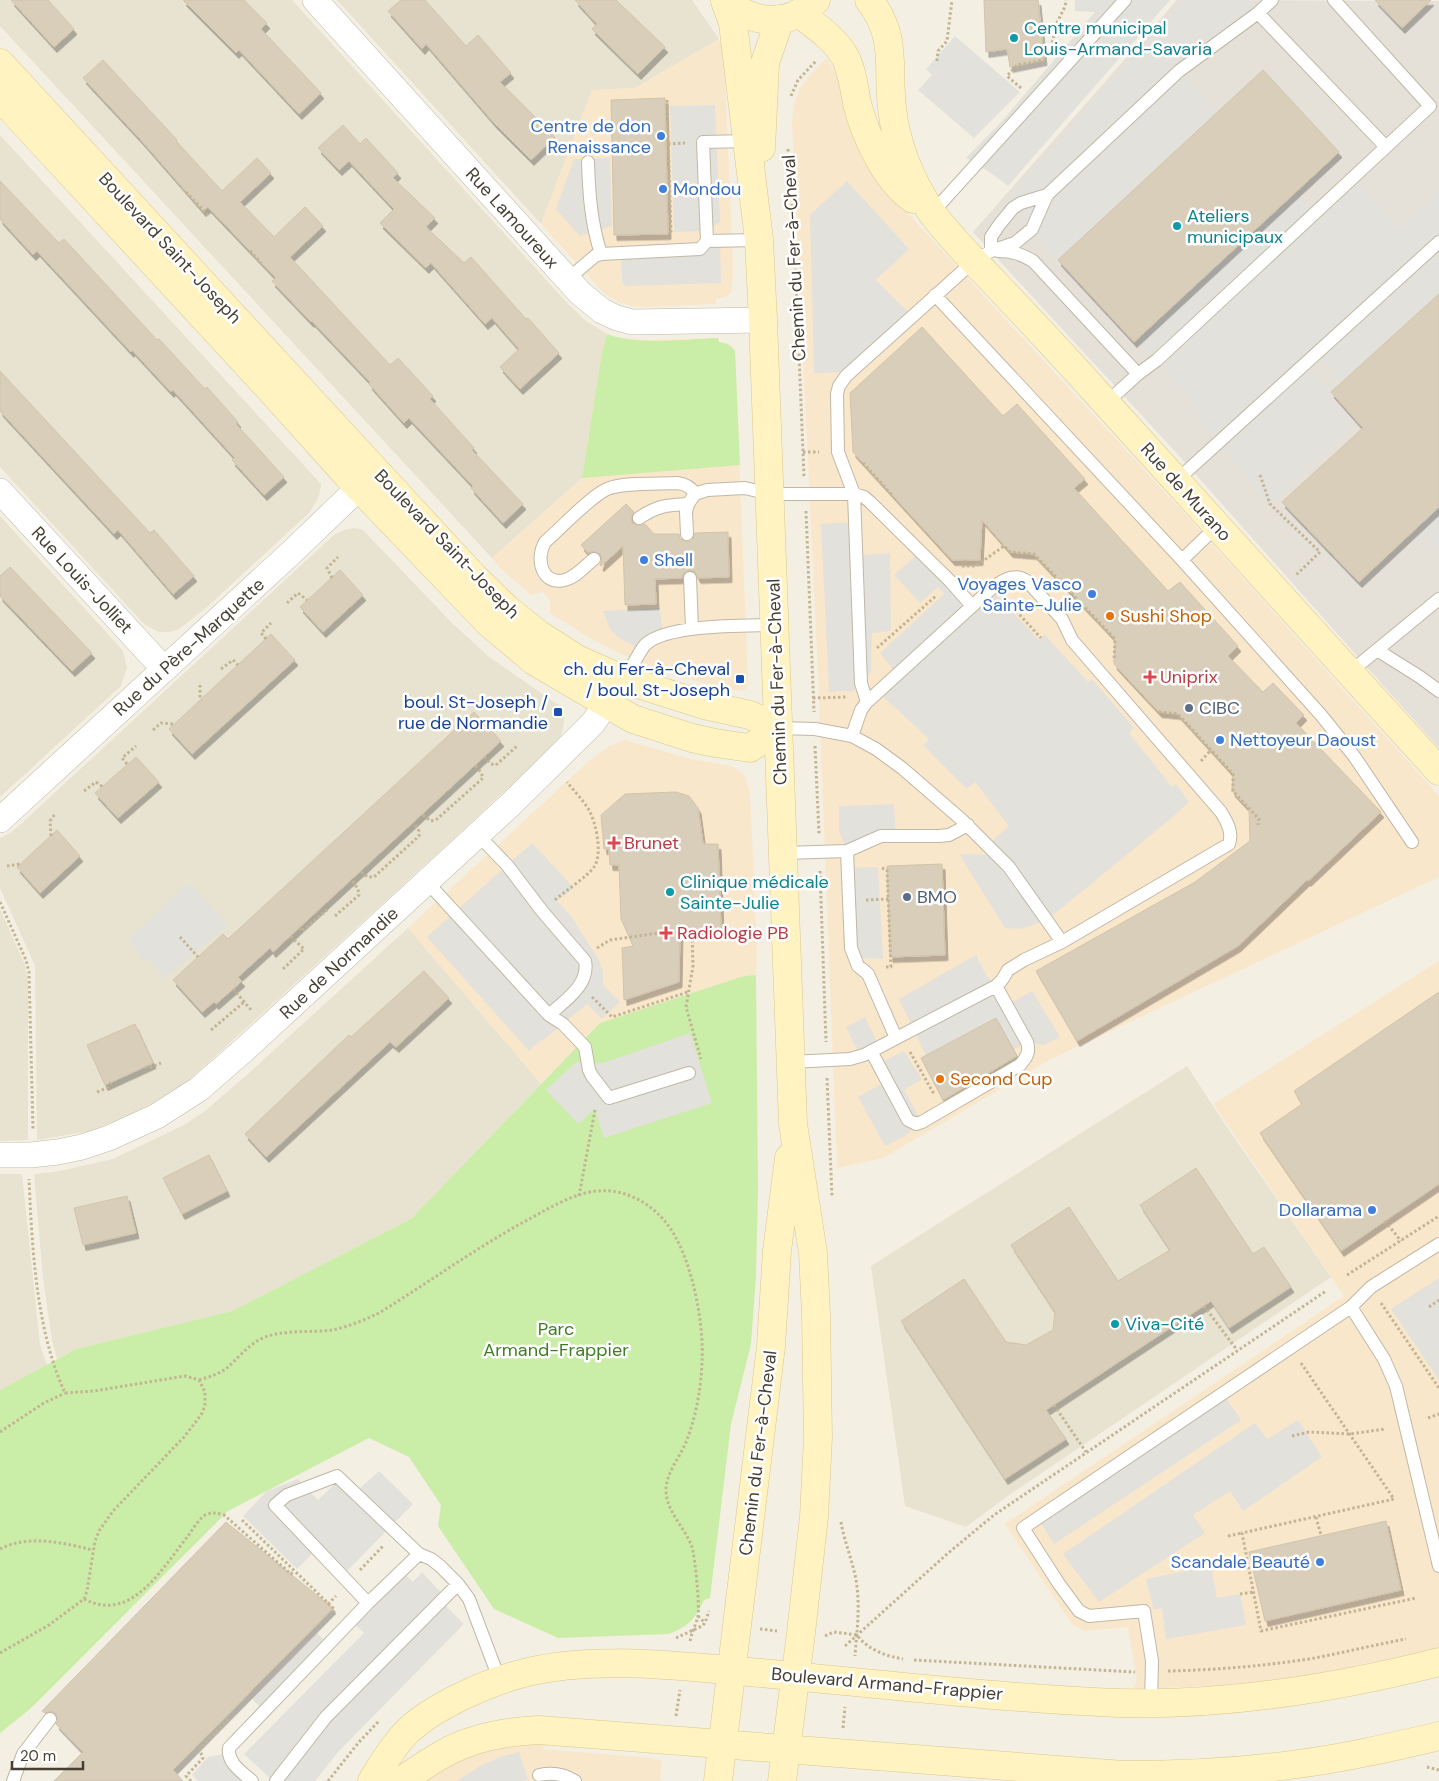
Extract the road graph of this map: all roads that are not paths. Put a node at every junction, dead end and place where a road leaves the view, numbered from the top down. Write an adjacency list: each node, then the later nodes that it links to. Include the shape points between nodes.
1 (315, 0): 21 (street, Rue Lamoureux)
2 (725, 0): 7 (street, via 756,19 768,21); 11 (street, Chemin du Fer-à-Cheval, via 733,23)
3 (869, 0): 15 (street, Rue de Murano, via 886,29 889,43 892,108 900,150)
4 (1272, 0): 8 (lane)
5 (1334, 0): 12 (lane, via 1430,106)
6 (1118, 2): 15 (lane)
7 (798, 11): 11 (street, Chemin du Fer-à-Cheval, via 766,62); 15 (street, Rue de Murano, via 827,35 844,56 865,128 894,182 907,196)
8 (1258, 13): 12 (lane); 14 (lane, via 1179,71)
9 (0, 63): 26 (street, Boulevard Saint-Joseph)
10 (0, 97): 26 (street, Boulevard Saint-Joseph)
11 (754, 141): 16 (street, Chemin du Fer-à-Cheval); 17 (lane, via 703,142)
12 (1386, 147): 24 (lane)
13 (588, 162): 19 (lane, via 590,207)
14 (1047, 195): 20 (lane, via 1013,208 991,237); 20 (lane, via 1032,229 1015,243)
15 (932, 213): 20 (street, Rue de Murano)
16 (759, 240): 17 (lane); 23 (street, Chemin du Fer-à-Cheval)
17 (707, 241): 19 (lane, via 700,249)
18 (1439, 242): 27 (lane)
19 (601, 254): 21 (lane)
20 (983, 256): 22 (lane); 24 (lane, via 1012,251 1033,261); 25 (street, Rue de Murano)
21 (568, 279): 23 (street, Rue Lamoureux, via 594,306 623,320 640,323)
22 (935, 295): 30 (lane, via 839,386 838,452); 36 (lane)
23 (763, 320): 29 (street, Chemin du Fer-à-Cheval)
24 (1138, 374): 25 (lane)
25 (1106, 403): 27 (street, Rue de Murano)
26 (368, 479): 43 (street, Rue du Père-Marquette, via 288,557); 45 (street, Boulevard Saint-Joseph, via 538,634 577,659); 48 (street, Boulevard Saint-Joseph, via 489,623 534,660)
27 (1176, 480): 33 (street, Rue de Murano)
28 (0, 491): 43 (street, Rue Louis-Jolliet)
29 (770, 494): 30 (lane); 31 (lane, via 745,488 716,489); 40 (street, Chemin du Fer-à-Cheval)
30 (854, 494): 39 (lane, via 870,502); 47 (lane, via 861,682)
31 (691, 499): 32 (lane, via 652,509); 34 (lane, via 686,512); 35 (lane, via 692,488 677,482 607,489 545,542 539,558 546,575 562,581 572,578)
32 (639, 518)
33 (1217, 526): 36 (lane); 44 (street, Rue de Murano)
34 (687, 534)
35 (594, 559)
36 (1182, 560): 55 (lane, via 1321,715 1354,756)
37 (690, 578): 41 (lane)
38 (1439, 599): 42 (lane)
39 (972, 606): 47 (lane); 59 (lane, via 1007,578 1015,576 1027,581 1062,620 1072,640 1221,812 1230,829 1229,844)
40 (775, 625): 41 (lane); 49 (street, Chemin du Fer-à-Cheval)
41 (692, 629): 45 (lane, via 657,637 646,645)
42 (1377, 650): 44 (lane); 46 (lane)
43 (164, 669): 52 (street, Rue du Père-Marquette)
44 (1349, 673): 51 (street, Rue de Murano)
45 (622, 679): 48 (street, Rue de Normandie); 49 (street, Boulevard Saint-Joseph, via 704,705 750,715)
46 (1439, 691)
47 (867, 702): 50 (lane, via 860,710)
48 (606, 704): 49 (street, Boulevard Saint-Joseph, via 633,719 668,731 741,747 750,748); 54 (street, Rue de Normandie, via 587,730)
49 (779, 728): 50 (lane, via 814,729); 57 (street, Chemin du Fer-à-Cheval)
50 (852, 736): 53 (lane, via 902,768)
51 (1439, 772)
52 (0, 820)
53 (968, 826): 56 (lane, via 948,835 881,836); 59 (lane, via 1009,867)
54 (478, 835): 58 (street, Rue de Normandie); 61 (lane, via 507,865 585,961 586,974 580,985)
55 (1412, 842)
56 (847, 851): 57 (lane); 62 (lane, via 851,948 858,966 868,974)
57 (784, 853): 64 (street, Chemin du Fer-à-Cheval)
58 (427, 882): 61 (lane); 67 (street, Rue de Normandie, via 229,1063 171,1108 135,1127 82,1147 31,1155)
59 (1062, 942): 60 (lane, via 1008,970)
60 (996, 986): 62 (lane); 63 (lane, via 1027,1042 1028,1054 1020,1065 922,1122 916,1124 908,1120)
61 (548, 1016): 65 (lane, via 563,1024 585,1047 589,1070 609,1098)
62 (901, 1041): 63 (lane)
63 (871, 1051): 64 (lane, via 850,1059)
64 (791, 1062): 66 (street, Chemin du Fer-à-Cheval)
65 (689, 1073)
66 (793, 1124): 75 (street, Chemin du Fer-à-Cheval, via 777,1251 771,1346); 76 (street, Chemin du Fer-à-Cheval, via 813,1253 818,1427 814,1517)
67 (0, 1155)
68 (1439, 1244): 69 (lane, via 1371,1287)
69 (1351, 1307): 71 (lane, via 1384,1359 1396,1386); 78 (lane, via 1023,1528 1079,1611 1089,1616 1144,1611 1152,1661)
70 (419, 1554): 72 (lane, via 431,1559); 73 (lane); 73 (lane, via 337,1476 283,1497 276,1505)
71 (1439, 1566)
72 (458, 1584): 77 (lane, via 469,1599); 88 (lane, via 333,1710)
73 (368, 1603): 87 (lane, via 229,1748 230,1759)
74 (1439, 1662): 78 (street, Boulevard Armand-Frappier, via 1319,1687 1233,1699)
75 (731, 1671): 76 (street, Boulevard Armand-Frappier); 77 (street, Boulevard Armand-Frappier, via 585,1664 544,1669); 81 (street, Chemin du Fer-à-Cheval)
76 (795, 1676): 78 (street, Boulevard Armand-Frappier, via 1040,1698); 82 (street, Chemin du Fer-à-Cheval)
77 (500, 1681): 85 (street, Boulevard Armand-Frappier, via 455,1700 414,1725 396,1744)
78 (1151, 1702)
79 (50, 1718): 86 (lane, via 23,1754)
80 (1439, 1736): 84 (street, Boulevard Armand-Frappier, via 1298,1764)
81 (723, 1744): 82 (street, Boulevard Armand-Frappier); 85 (street, Boulevard Armand-Frappier, via 526,1731 461,1745); 90 (street, Chemin du Fer-à-Cheval)
82 (786, 1749): 84 (street, Boulevard Armand-Frappier); 91 (street, Chemin du Fer-à-Cheval)
83 (539, 1775): 89 (lane, via 556,1773)
84 (1168, 1778)
85 (384, 1779)
86 (13, 1781)
87 (252, 1781)
88 (276, 1781)
89 (575, 1781)
90 (718, 1781)
91 (782, 1781)

